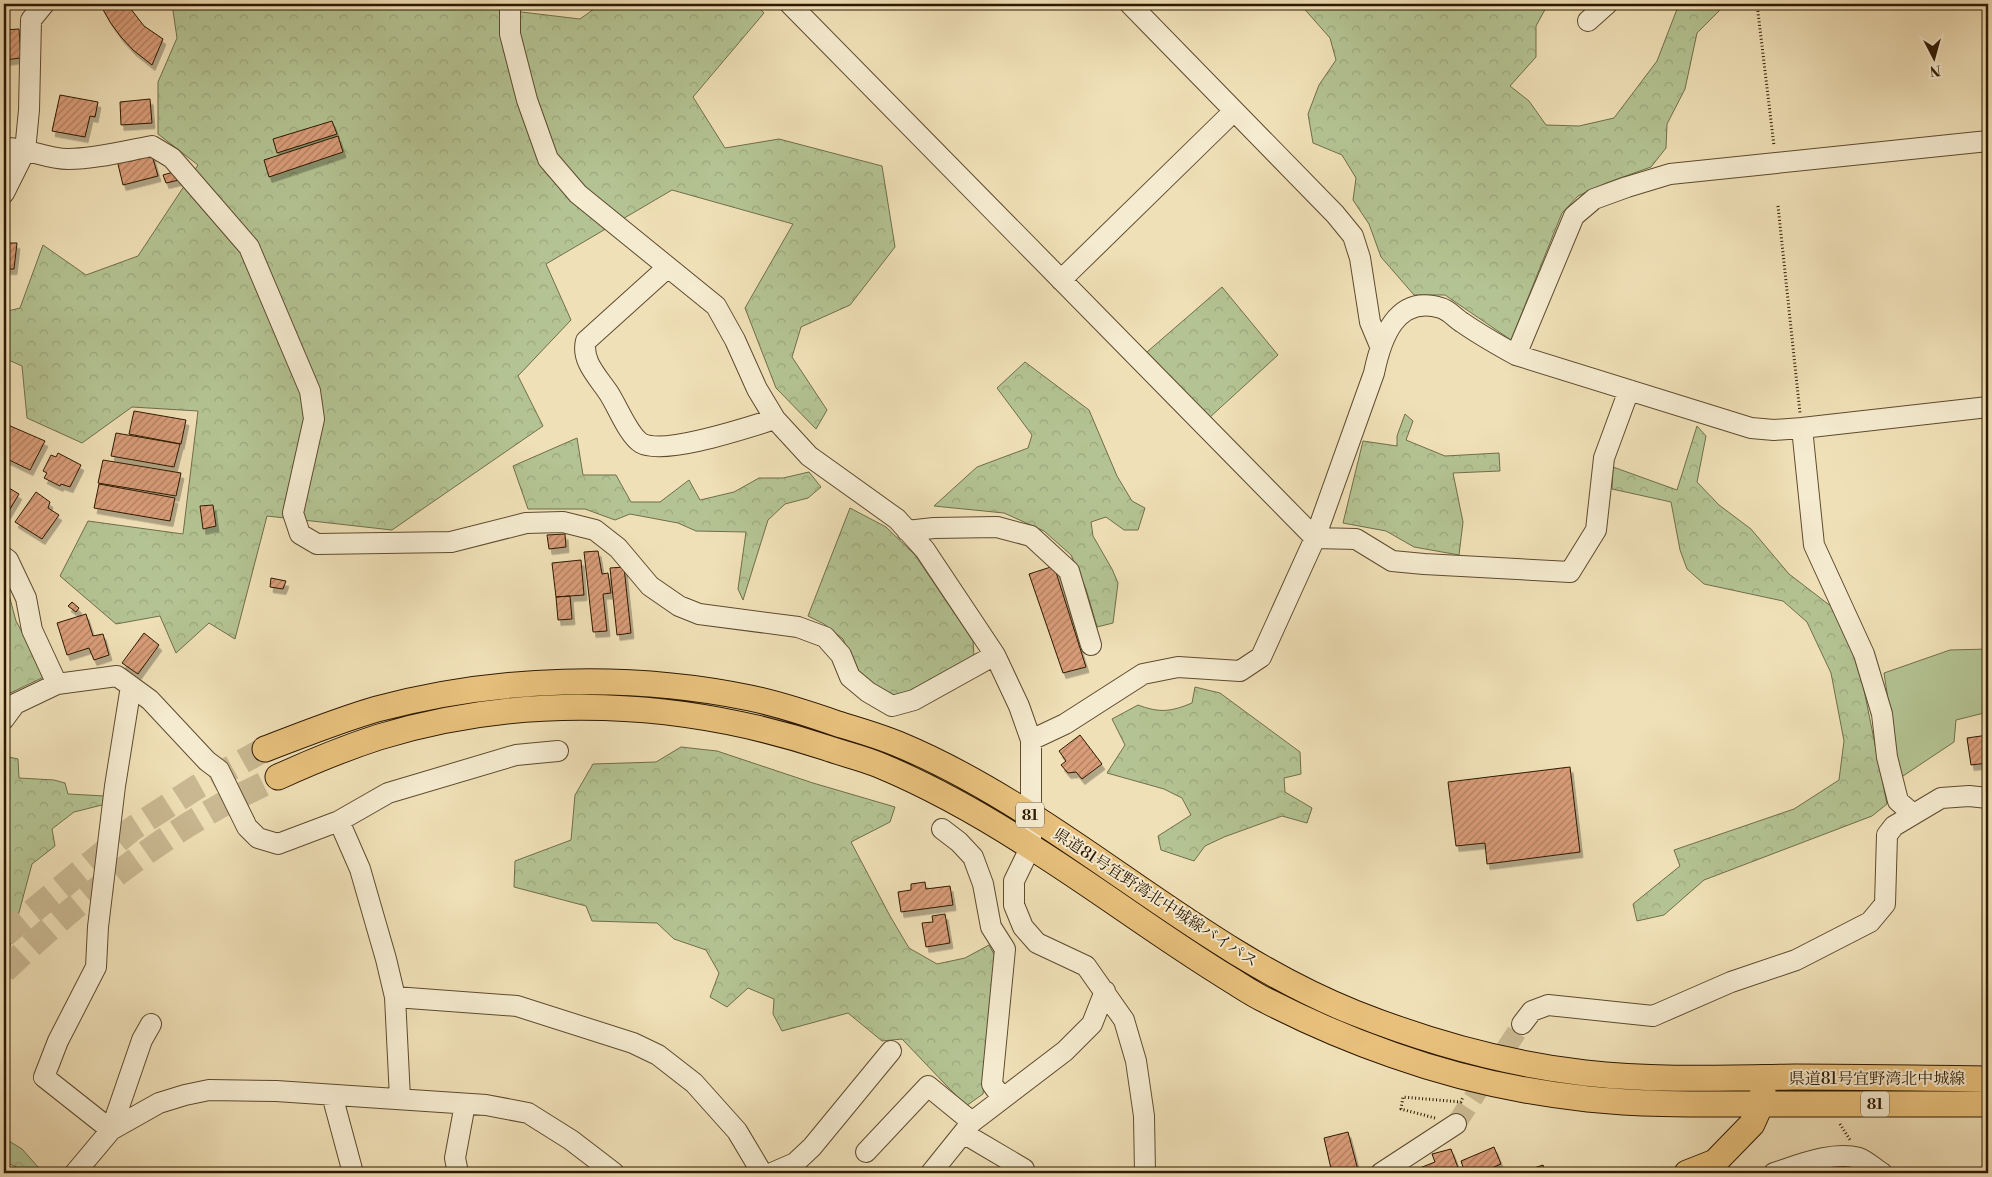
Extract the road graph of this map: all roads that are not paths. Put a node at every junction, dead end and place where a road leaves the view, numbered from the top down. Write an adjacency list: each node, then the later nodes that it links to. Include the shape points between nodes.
1 (44, 4): 10 (street, via 31,20 29,110)
2 (510, 4): 12 (street, via 510,34 527,100 548,159 578,194)
3 (790, 4): 13 (street)
4 (1130, 4): 7 (street)
5 (1607, 4): 6 (street)
6 (1588, 22)
7 (1234, 111): 13 (street); 14 (street, via 1353,236 1360,258 1370,322)
8 (1988, 141): 15 (street, via 1670,174 1594,199 1574,216)
9 (4, 148): 10 (street)
10 (24, 151): 11 (street); 24 (street, via 68,159 152,146 172,158 249,247 310,391 314,419 293,513 300,534 317,544 451,542 526,523 563,522 595,530 618,548 650,586 679,606 699,614 798,627 825,637 841,655 850,677 892,706 914,700)
11 (4, 194)
12 (668, 267): 18 (street, via 716,306); 18 (street, via 586,341 584,350 634,437 642,444 673,445 725,435)
13 (1062, 280): 21 (street)
14 (1380, 346): 15 (street, via 1393,321 1412,307 1428,305 1443,308); 21 (street, via 1374,373)
15 (1516, 355): 16 (street)
16 (1630, 390): 19 (street, via 1751,428); 21 (street, via 1604,458 1596,530 1570,572 1392,560 1356,539)
17 (1988, 407): 19 (street)
18 (775, 419): 20 (street, via 809,456)
19 (1802, 428): 33 (street, via 1814,545 1864,654 1882,714 1886,757 1898,801)
20 (907, 531): 23 (street, via 997,527 1031,536 1069,571); 24 (street, via 925,550)
21 (1315, 538): 28 (street, via 1261,657 1240,671 1178,667 1143,674 1065,724)
22 (4, 557): 25 (street, via 26,598 32,630)
23 (1091, 645)
24 (995, 655): 28 (street)
25 (57, 684): 26 (street, via 117,676); 27 (street, via 15,704)
26 (131, 686): 35 (street, via 150,700 219,770 247,827 258,838 278,844); 53 (street, via 115,786 96,967 58,1041 44,1077)
27 (4, 719)
28 (1032, 740): 34 (street)
29 (265, 749): 34 (main road, 県道81号宜野湾北中城線バイパス / 81, via 379,709 474,690 560,682 653,683 753,698 897,743)
30 (558, 751): 35 (street, via 516,755 388,793)
31 (278, 777): 37 (main road, 県道81号宜野湾北中城線バイパス / 81, via 380,737 462,718 556,708 651,709 742,723 878,765 966,808)
32 (1988, 798): 33 (street, via 1941,798)
33 (1913, 814): 41 (street, via 1894,826 1887,835 1885,904 1870,922 1796,960 1730,982 1653,1016 1548,1005 1532,1011)
34 (1031, 815): 37 (street); 43 (main road, 県道81号宜野湾北中城線バイパス / 81, via 1278,978 1355,1013 1436,1041 1506,1059 1583,1073 1656,1078)
35 (339, 821): 39 (street, via 360,869)
36 (942, 829): 47 (street, via 972,857 983,884 990,927 1005,949 992,1084)
37 (1030, 846): 38 (street, via 1014,881 1014,905 1024,927 1037,943 1086,966); 49 (main road, 県道81号宜野湾北中城線バイパス / 81, via 1195,958 1266,1001 1348,1039 1398,1057 1447,1073 1548,1094 1650,1103)
38 (1106, 991): 47 (street, via 1092,1024 1065,1051); 64 (street, via 1124,1020 1136,1061 1144,1116)
39 (395, 997): 46 (street); 61 (street, via 517,1006 633,1043 658,1055 694,1083 737,1131)
40 (151, 1024): 53 (street, via 142,1040)
41 (1522, 1024)
42 (891, 1051): 62 (street, via 812,1147 795,1163)
43 (1766, 1078): 44 (main road, 県道81号宜野湾北中城線 / 81); 49 (main road)
44 (1988, 1079)
45 (332, 1095): 46 (street); 53 (street, via 209,1090 160,1104); 58 (street)
46 (400, 1098): 48 (street)
47 (1002, 1098): 52 (street)
48 (465, 1104): 59 (street, via 455,1158); 60 (street, via 528,1113)
49 (1761, 1104): 50 (main road, 県道81号宜野湾北中城線 / 81); 55 (main road, via 1752,1124)
50 (1988, 1104)
51 (1456, 1124): 65 (street)
52 (968, 1127): 54 (street, via 928,1086); 56 (street); 63 (street)
53 (111, 1130): 57 (street)
54 (866, 1152)
55 (1718, 1167): 66 (main road)
56 (1024, 1169)
57 (75, 1173)
58 (353, 1173)
59 (458, 1173)
60 (614, 1173)
61 (762, 1173)
62 (772, 1173)
63 (931, 1173)
64 (1145, 1173)
65 (1381, 1173)
66 (1687, 1173)
67 (1774, 1173): 68 (street, via 1819,1158 1841,1157 1860,1158)
68 (1882, 1173)

